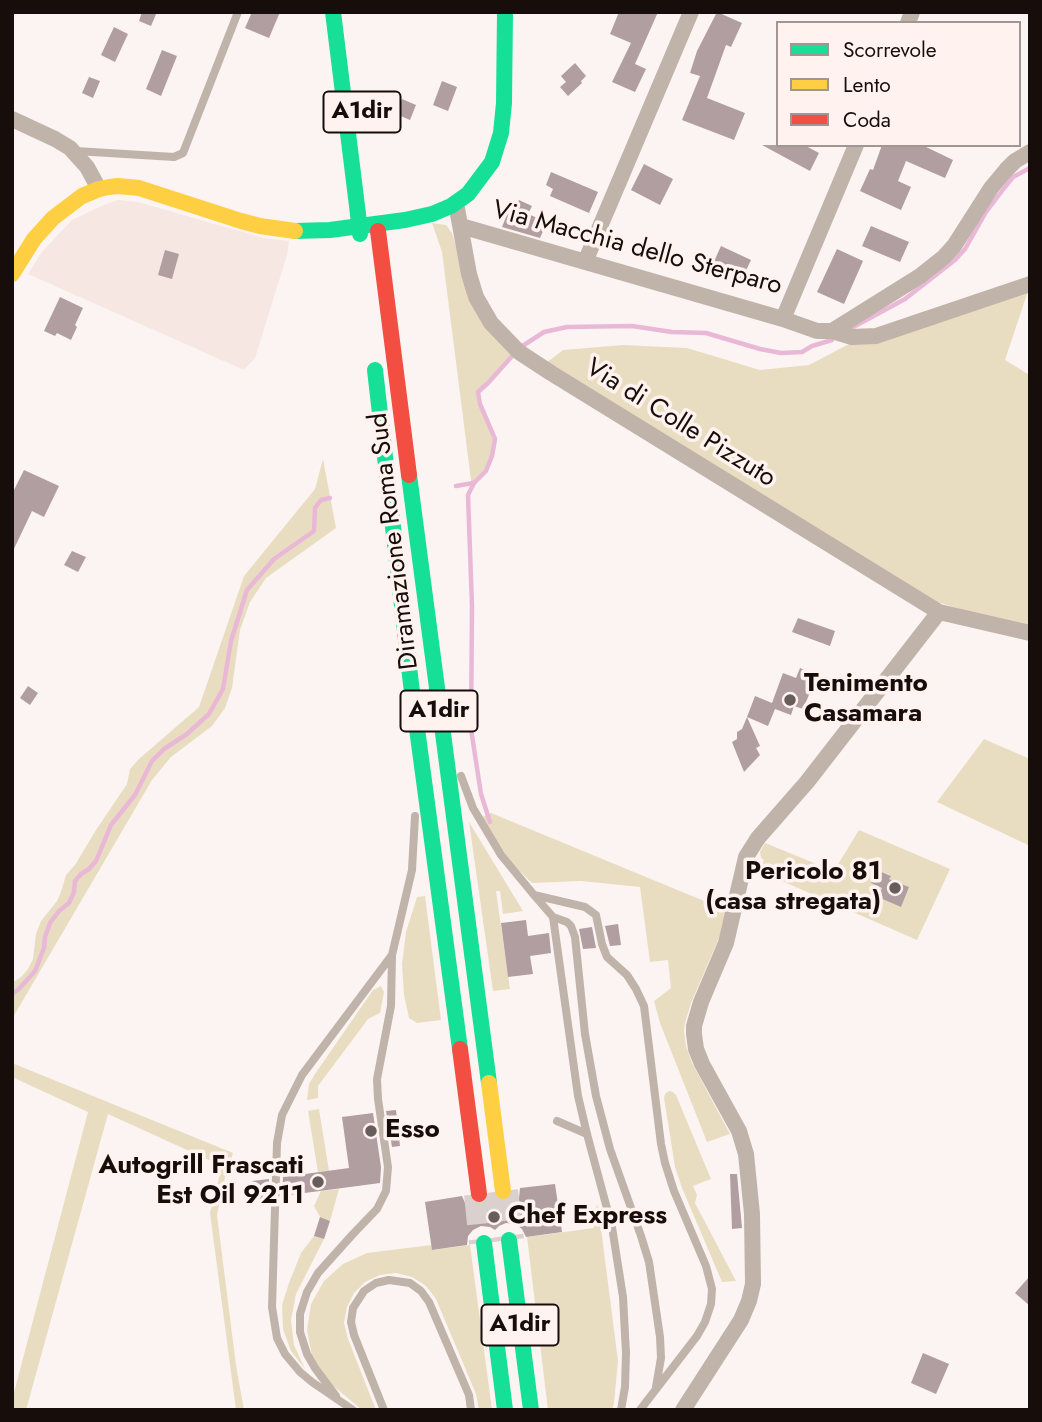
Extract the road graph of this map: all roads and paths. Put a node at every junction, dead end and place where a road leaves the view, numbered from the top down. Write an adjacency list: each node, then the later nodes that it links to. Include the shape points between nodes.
1 (238, 12): 9 (lane, via 183,153 174,157)
2 (333, 12): 15 (main road, A1dir, bridge)
3 (348, 12): 6 (main road)
4 (505, 12): 12 (main road, via 501,134 485,173)
5 (691, 12): 16 (street)
6 (354, 52)
7 (12, 119): 9 (street)
8 (855, 147): 19 (street, Via Macchia dello Sterparo)
9 (73, 151): 11 (street)
10 (1030, 152): 20 (street, via 1000,176 943,257)
11 (99, 189): 12 (main road, via 139,188 241,221 287,230 330,230 405,220); 17 (main road, via 67,206 47,224)
12 (456, 203): 14 (street, Via di Colle Pizzuto)
13 (375, 211): 24 (main road, Diramazione Roma Sud / A1dir)
14 (461, 226): 16 (street, Via Macchia dello Sterparo); 22 (street, Via di Colle Pizzuto, via 476,297 491,323 519,352)
15 (360, 241)
16 (585, 262): 19 (street, Via Macchia dello Sterparo)
17 (12, 274)
18 (1030, 284): 20 (street, via 876,335 852,337)
19 (783, 319): 20 (street, via 812,330)
20 (832, 331)
21 (373, 353): 25 (main road, Diramazione Roma Sud / A1dir)
22 (939, 612): 23 (street, Via di Colle Pizzuto); 48 (street, via 745,860 726,943 701,1002 694,1034 700,1059 746,1154 753,1283 741,1320)
23 (1030, 633)
24 (434, 676): 26 (lane); 35 (main road, Diramazione Roma Sud / A1dir)
25 (411, 684): 28 (lane); 36 (main road, Diramazione Roma Sud / A1dir)
26 (456, 755)
27 (459, 769): 30 (lane, via 471,804 496,847)
28 (415, 784)
29 (415, 808): 32 (lane, via 412,870)
30 (534, 895): 31 (lane); 39 (lane, via 594,912 607,957 627,975 644,1006 665,1163 712,1289 702,1329)
31 (553, 917): 34 (lane); 39 (lane, via 573,930 601,1118 649,1262 660,1347)
32 (391, 955): 40 (lane, via 391,1006 377,1079 388,1167 386,1191 377,1209 318,1273 300,1314 307,1354); 40 (lane, via 302,1075 282,1115 277,1143 272,1307 276,1331 294,1366)
33 (557, 1121): 34 (lane)
34 (587, 1134): 46 (lane, via 612,1227 623,1297 626,1353)
35 (503, 1191)
36 (479, 1194)
37 (509, 1240): 45 (main road, A1dir)
38 (484, 1243): 44 (main road, A1dir)
39 (656, 1390): 47 (lane)
40 (340, 1400): 41 (lane)
41 (353, 1410)
42 (384, 1410): 43 (lane, via 351,1322 360,1296 376,1283 389,1280 410,1283 429,1302 469,1395)
43 (471, 1410)
44 (505, 1410)
45 (531, 1410)
46 (621, 1410)
47 (640, 1410)
48 (683, 1410)

